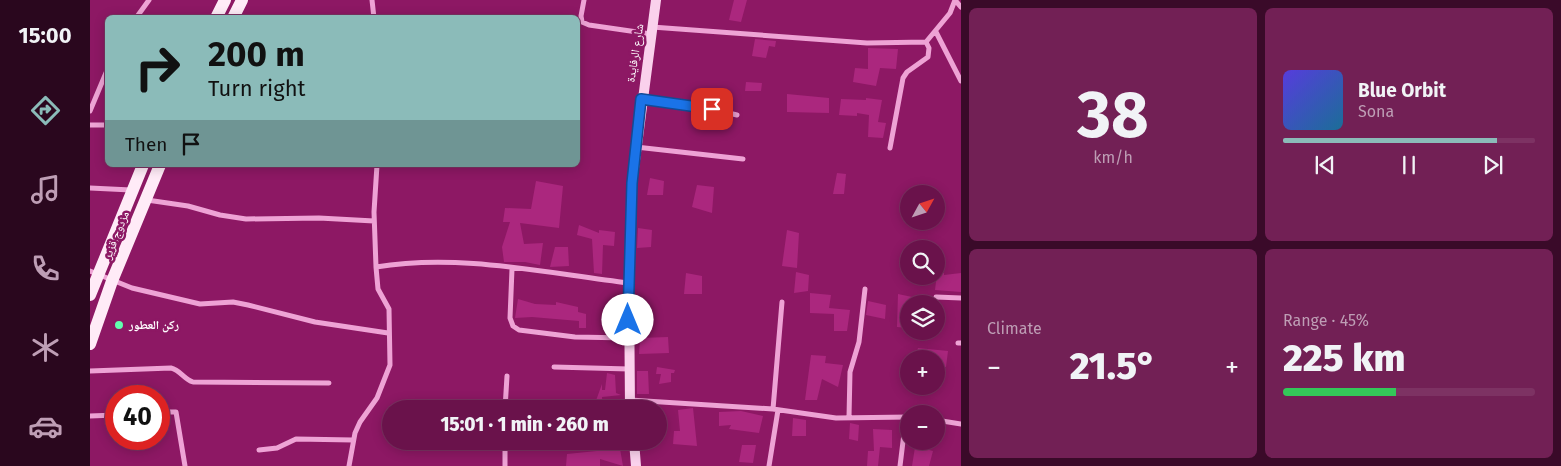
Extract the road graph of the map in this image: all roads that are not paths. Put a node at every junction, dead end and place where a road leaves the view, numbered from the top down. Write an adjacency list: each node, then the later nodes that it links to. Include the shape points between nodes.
1 (149, 0): 9 (street)
2 (225, 0): 10 (main road)
3 (242, 0): 11 (main road)
4 (372, 0): 12 (street)
5 (584, 0): 13 (street, via 582,22)
6 (656, 0): 13 (street, شارع الرفايدة)
7 (955, 0): 8 (street); 14 (street, via 950,14)
8 (961, 7)
9 (138, 15)
10 (218, 15)
11 (234, 15)
12 (374, 15)
13 (652, 30): 15 (street, via 866,43); 18 (street, شارع الرفايدة)
14 (936, 32): 15 (street); 17 (street)
15 (926, 42): 24 (street, via 928,57 903,78)
16 (105, 75): 19 (street)
17 (961, 81)
18 (641, 99): 20 (street, via 699,106); 23 (street, شارع الرفايدة)
19 (90, 111)
20 (737, 115)
21 (90, 125): 22 (street)
22 (105, 125)
23 (636, 147): 25 (street); 37 (street, شارع الرفايدة)
24 (890, 148)
25 (743, 159)
26 (142, 167): 30 (main road, مزدوج قزير)
27 (159, 167): 31 (main road, مزدوج قزير)
28 (377, 167): 32 (street)
29 (90, 188): 30 (street)
30 (132, 190): 35 (main road, مزدوج قزير)
31 (144, 200): 32 (street, via 246,219 319,218); 36 (main road, مزدوج قزير)
32 (374, 222): 33 (street)
33 (376, 266): 34 (street, via 436,261); 43 (street, via 378,289 389,309)
34 (512, 268): 37 (street); 44 (street, via 510,318 519,330 575,337)
35 (94, 272): 36 (street); 39 (main road, مزدوج قزير)
36 (112, 281): 43 (street, via 200,304 248,304 315,322); 45 (main road, مزدوج قزير)
37 (629, 283): 44 (street, شارع الرفايدة)
38 (865, 289): 58 (street, via 859,342 850,372)
39 (90, 295)
40 (945, 298): 41 (street)
41 (961, 298)
42 (782, 302): 54 (street)
43 (388, 333): 62 (street, via 390,365 387,376)
44 (628, 338): 48 (street, شارع الرفايدة)
45 (90, 344)
46 (554, 367): 48 (street)
47 (90, 370): 50 (street, via 171,368 193,382)
48 (628, 370): 52 (street, شارع الرفايدة)
49 (506, 376): 51 (street)
50 (329, 383)
51 (505, 400)
52 (629, 400)
53 (667, 405): 54 (street)
54 (775, 409): 58 (street); 71 (street)
55 (170, 411): 67 (street, via 177,414)
56 (105, 415): 57 (street)
57 (90, 416)
58 (849, 417): 59 (street)
59 (900, 417)
60 (945, 421): 61 (street)
61 (961, 424)
62 (353, 440): 63 (street, via 296,439 278,448); 68 (street)
63 (259, 450)
64 (505, 450): 69 (street)
65 (635, 450): 70 (street)
66 (903, 450): 72 (street)
67 (185, 466)
68 (349, 466)
69 (505, 466)
70 (636, 466)
71 (769, 466)
72 (900, 466)

